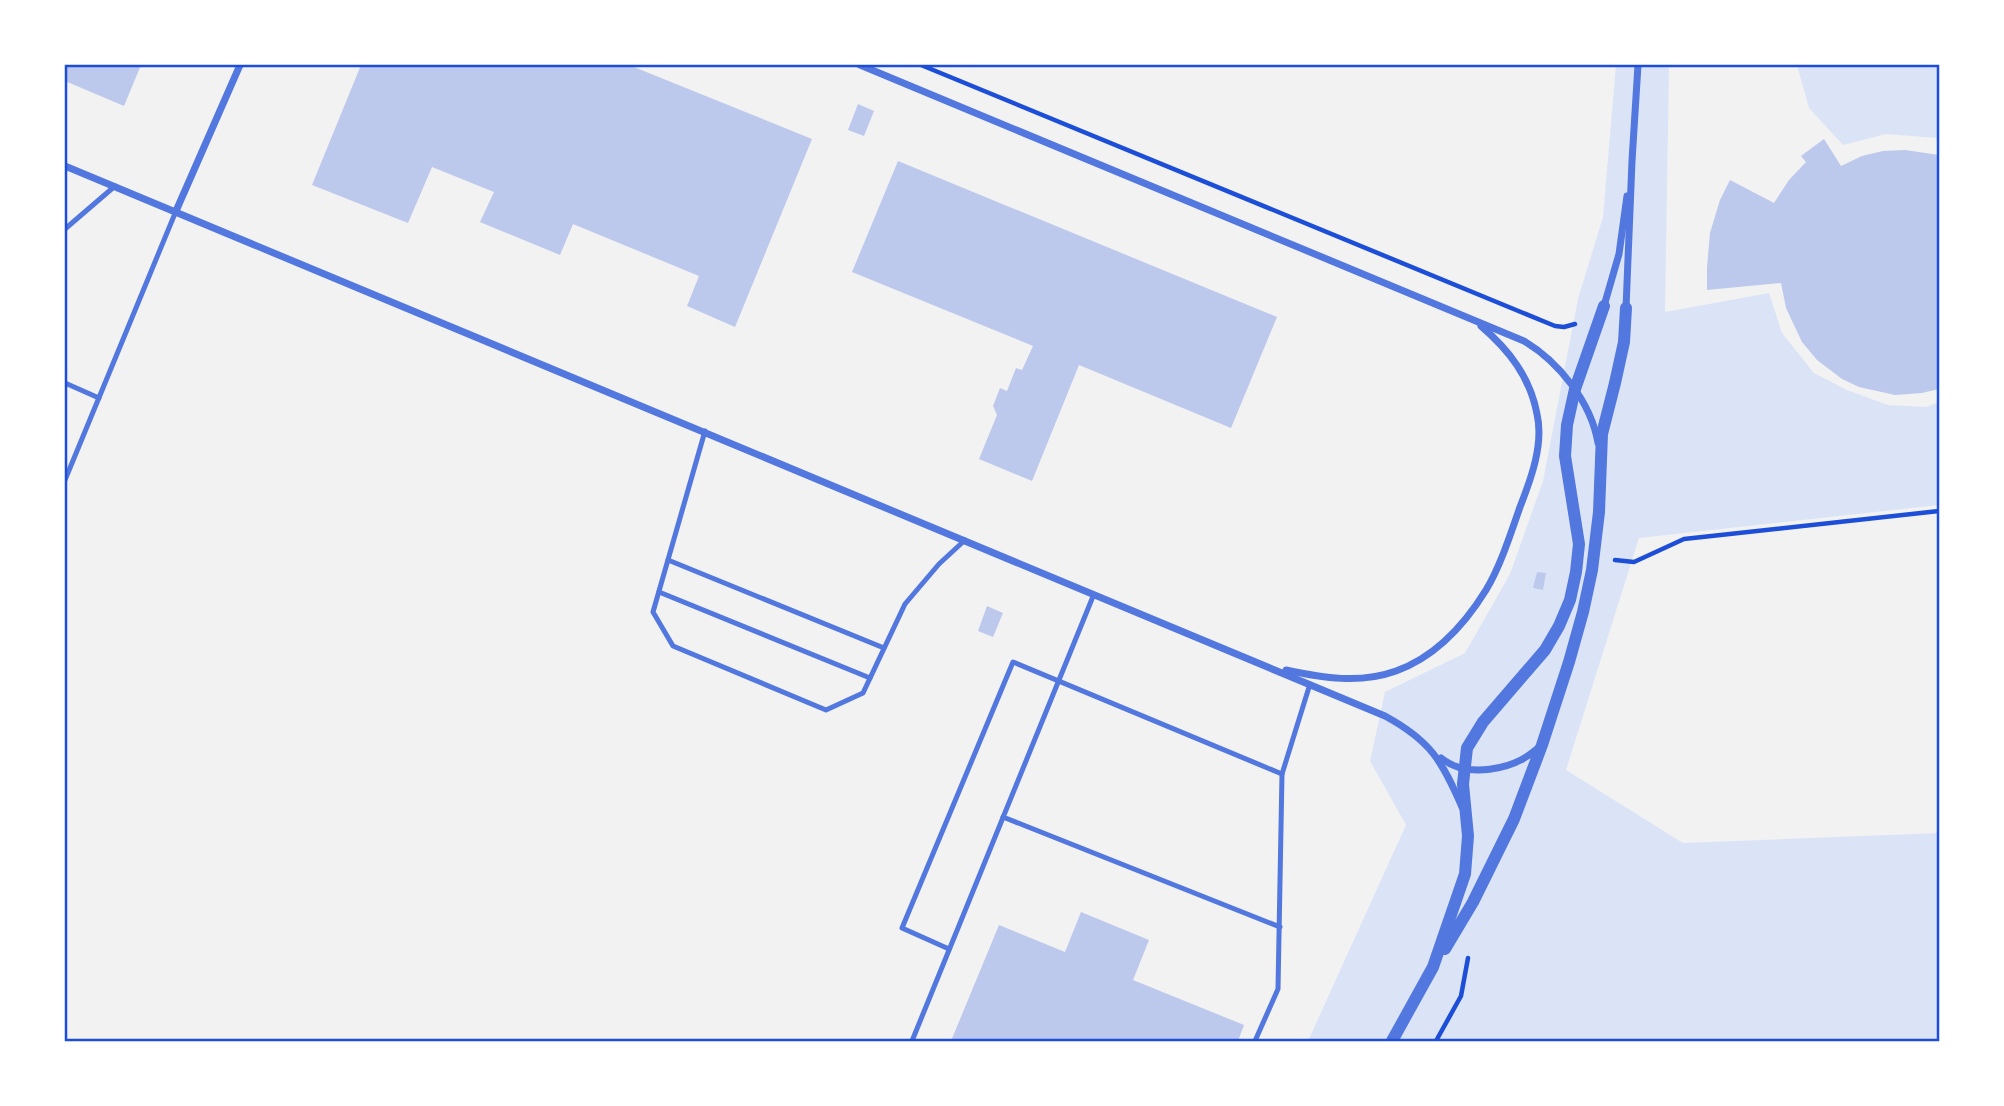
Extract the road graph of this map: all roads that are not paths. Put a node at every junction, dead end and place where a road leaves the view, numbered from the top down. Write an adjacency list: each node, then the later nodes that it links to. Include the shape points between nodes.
1 (240, 65): 7 (street)
2 (860, 65): 11 (street)
3 (1638, 65): 4 (street)
4 (1632, 161): 9 (street, via 1619,254); 10 (street)
5 (65, 166): 6 (street)
6 (115, 186): 7 (street); 8 (lane)
7 (176, 211): 14 (lane); 15 (street)
8 (65, 229)
9 (1604, 306): 13 (street)
10 (1626, 308): 16 (street, via 1624,342)
11 (1475, 320): 13 (street, via 1535,348); 23 (street, via 1497,340 1527,380 1538,415 1531,478 1487,589 1457,629 1431,653 1395,671 1332,679)
12 (65, 383): 14 (lane)
13 (1575, 388): 16 (street); 29 (street, via 1565,443 1578,544 1570,600 1545,650 1476,731)
14 (99, 398): 17 (lane)
15 (705, 431): 18 (street); 19 (lane)
16 (1600, 454): 27 (street, via 1594,558 1583,612)
17 (65, 480)
18 (965, 540): 21 (street); 22 (lane, via 905,604)
19 (668, 560): 20 (lane); 22 (lane)
20 (659, 592): 24 (lane); 24 (lane, via 653,612 673,646 826,710 863,692)
21 (1094, 594): 23 (street); 25 (lane)
22 (884, 648): 24 (lane)
23 (1272, 667): 26 (street)
24 (870, 678)
25 (1058, 681): 30 (lane); 32 (lane); 34 (lane, via 1013,663 902,928)
26 (1310, 684): 28 (street, via 1385,716); 30 (lane)
27 (1542, 745): 29 (street, via 1511,764); 35 (street, via 1514,819)
28 (1432, 751): 29 (street); 31 (street)
29 (1464, 769): 31 (street)
30 (1282, 774): 33 (lane)
31 (1465, 814): 35 (street, via 1465,874)
32 (1003, 817): 33 (lane); 34 (lane)
33 (1280, 927): 37 (lane, via 1278,989)
34 (949, 948): 36 (lane)
35 (1433, 967): 38 (street)
36 (912, 1041)
37 (1255, 1041)
38 (1392, 1041)

